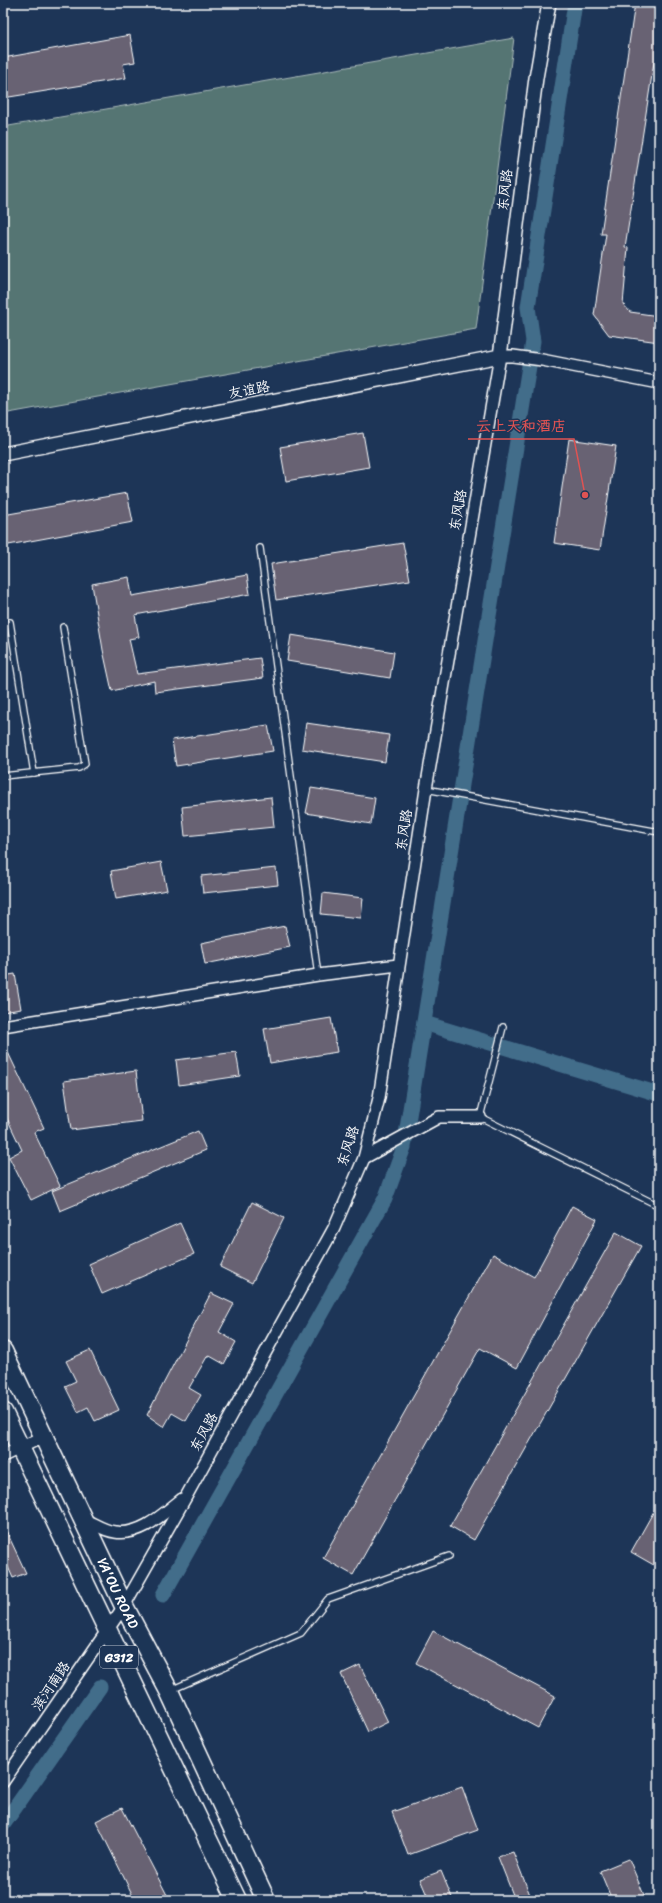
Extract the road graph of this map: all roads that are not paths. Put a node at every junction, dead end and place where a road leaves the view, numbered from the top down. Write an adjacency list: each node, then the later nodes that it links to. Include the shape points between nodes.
1 (549, 3): 2 (street, 东风路, via 536,78)
2 (507, 356): 3 (street, via 542,360); 4 (street, 友谊路); 10 (street, 东风路)
3 (659, 383)
4 (3, 454)
5 (260, 548): 13 (lane)
6 (10, 622): 8 (lane)
7 (64, 627): 8 (lane, via 85,764 79,768)
8 (34, 773): 9 (lane)
9 (3, 776)
10 (426, 789): 11 (lane); 12 (street, 东风路)
11 (659, 832)
12 (398, 965): 13 (street); 17 (street, 东风路, via 379,1098)
13 (318, 975): 14 (street)
14 (3, 1026)
15 (503, 1027): 16 (lane)
16 (480, 1117): 17 (street, via 439,1117); 18 (lane)
17 (364, 1158): 24 (street, 东风路, via 334,1228)
18 (659, 1206)
19 (3, 1351): 21 (highway, YA'OU ROAD / G312)
20 (3, 1412): 22 (highway, YA'OU ROAD / G312)
21 (45, 1436): 22 (street); 25 (highway, YA'OU ROAD / G312)
22 (20, 1447): 23 (street); 28 (highway, YA'OU ROAD / G312)
23 (3, 1456)
24 (187, 1495): 25 (street, via 158,1518 139,1529 113,1532); 27 (street, 东风路)
25 (83, 1519): 27 (highway, YA'OU ROAD / G312)
26 (449, 1556): 29 (lane, via 328,1599 301,1633)
27 (124, 1606): 28 (street, 滨河南路); 29 (highway, YA'OU ROAD / G312)
28 (106, 1631): 30 (street, 滨河南路); 31 (highway, YA'OU ROAD / G312)
29 (169, 1691): 32 (highway, YA'OU ROAD / G312)
30 (3, 1782)
31 (237, 1900)
32 (266, 1900)

